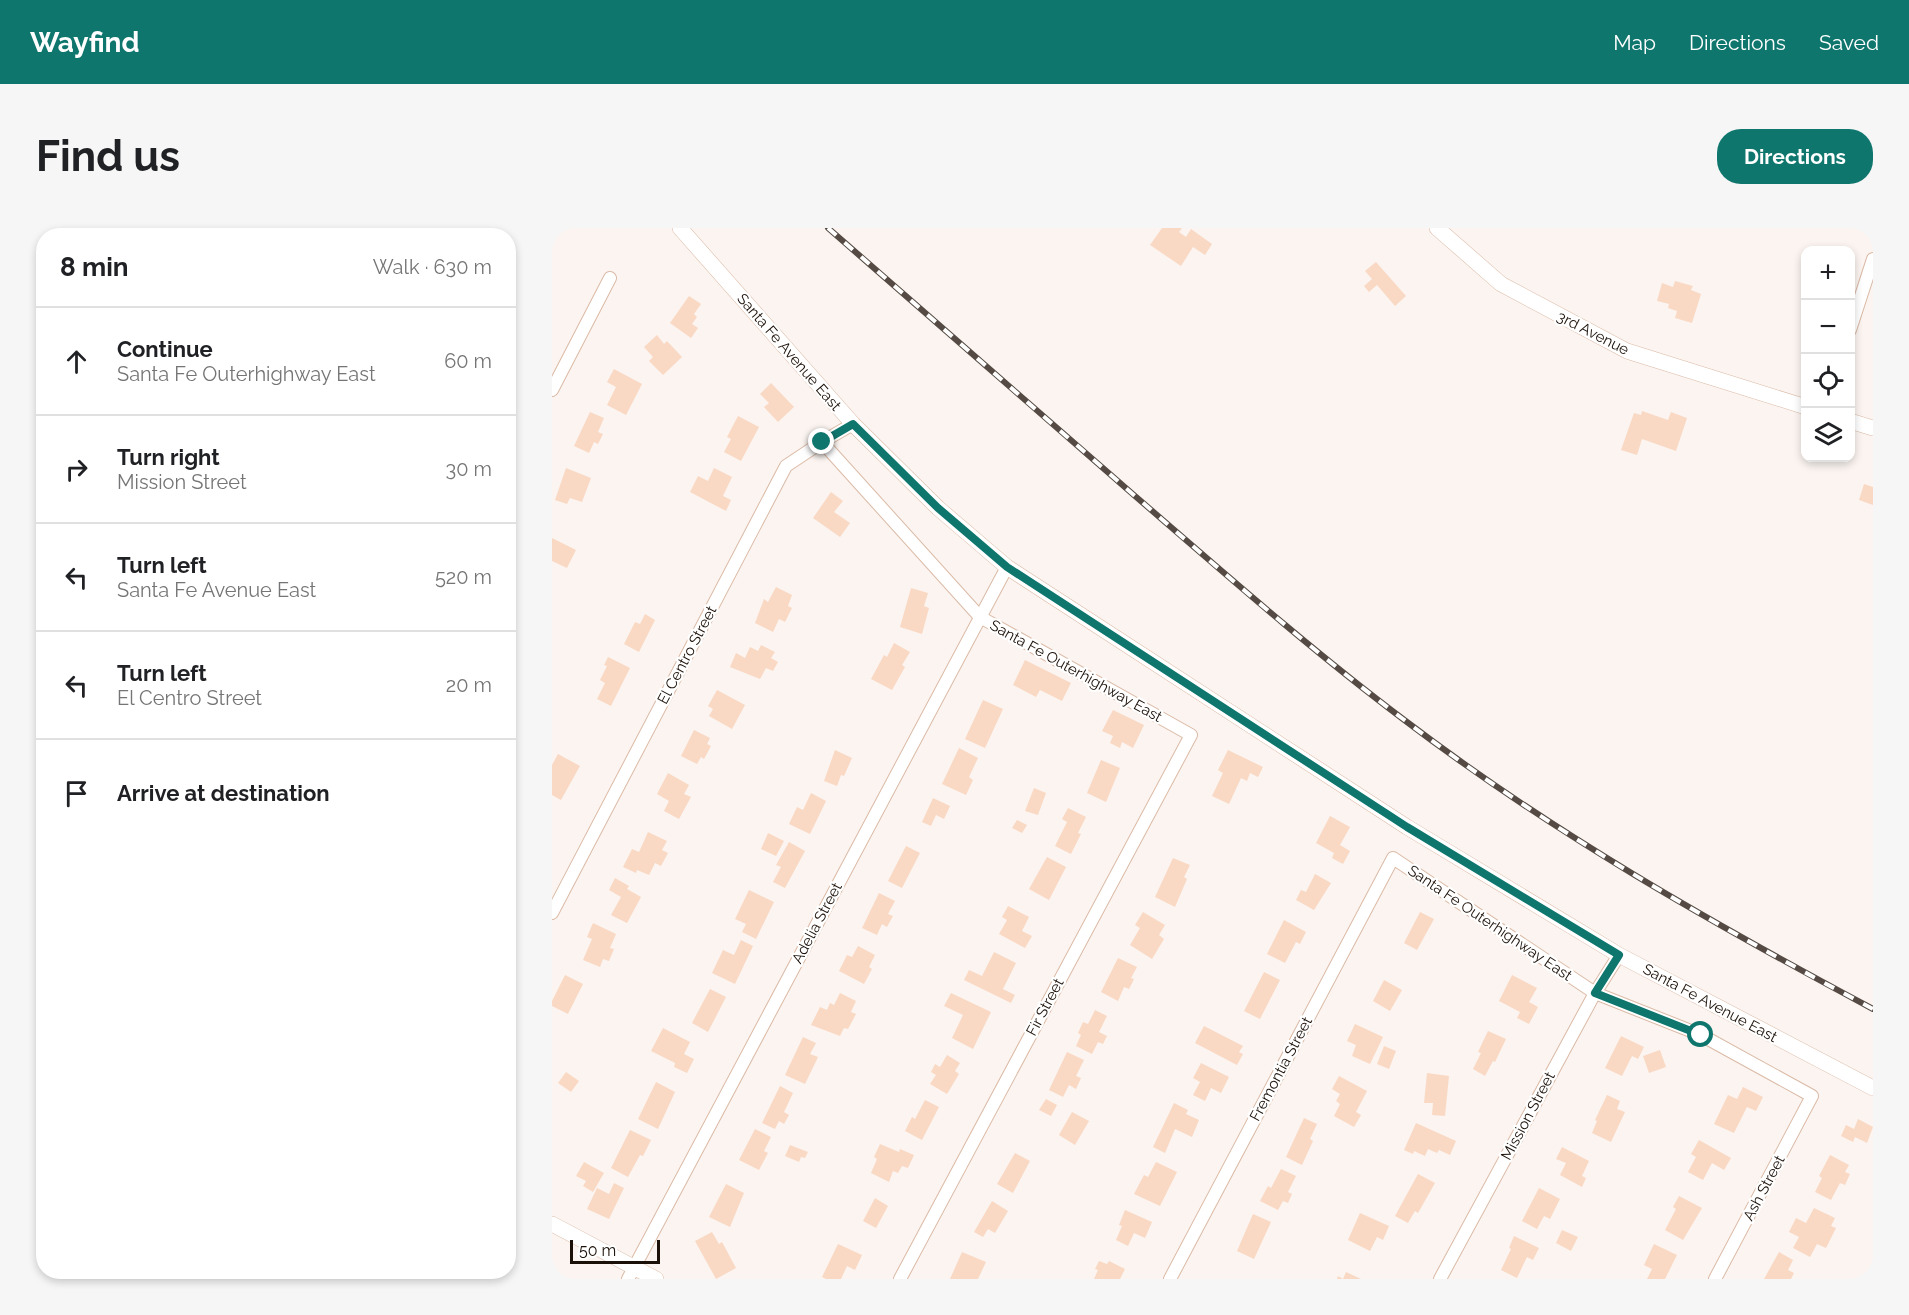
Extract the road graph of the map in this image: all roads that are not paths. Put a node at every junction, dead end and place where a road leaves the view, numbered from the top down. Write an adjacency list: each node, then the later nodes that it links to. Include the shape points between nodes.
1 (680, 228): 9 (street, Santa Fe Avenue East)
2 (1437, 228): 7 (street, 3rd Avenue, via 1501,284 1627,351)
3 (1873, 259): 5 (street)
4 (610, 278): 6 (street)
5 (1855, 317)
6 (552, 390)
7 (1801, 405)
8 (1855, 422): 10 (street)
9 (853, 424): 11 (street, El Centro Street); 12 (street, Santa Fe Avenue East, via 938,508)
10 (1873, 428)
11 (822, 442): 13 (street, Santa Fe Outerhighway East); 16 (street, El Centro Street, via 786,466)
12 (1007, 567): 13 (street, Adelia Street); 17 (street, Santa Fe Avenue East, via 1407,827)
13 (980, 617): 14 (street, Santa Fe Outerhighway East); 22 (street, Adelia Street)
14 (1191, 735): 24 (street, Fir Street)
15 (1393, 858): 18 (street, Santa Fe Outerhighway East); 25 (street, Fremontia Street)
16 (552, 913)
17 (1619, 955): 18 (street, Mission Street); 19 (street, Santa Fe Avenue East)
18 (1595, 993): 20 (street, Santa Fe Outerhighway East, via 1701,1035); 26 (street, Mission Street)
19 (1873, 1088)
20 (1812, 1096): 27 (street, Ash Street)
21 (552, 1224): 22 (street)
22 (631, 1273): 23 (street)
23 (656, 1279)
24 (900, 1279)
25 (1170, 1279)
26 (1440, 1279)
27 (1715, 1279)

